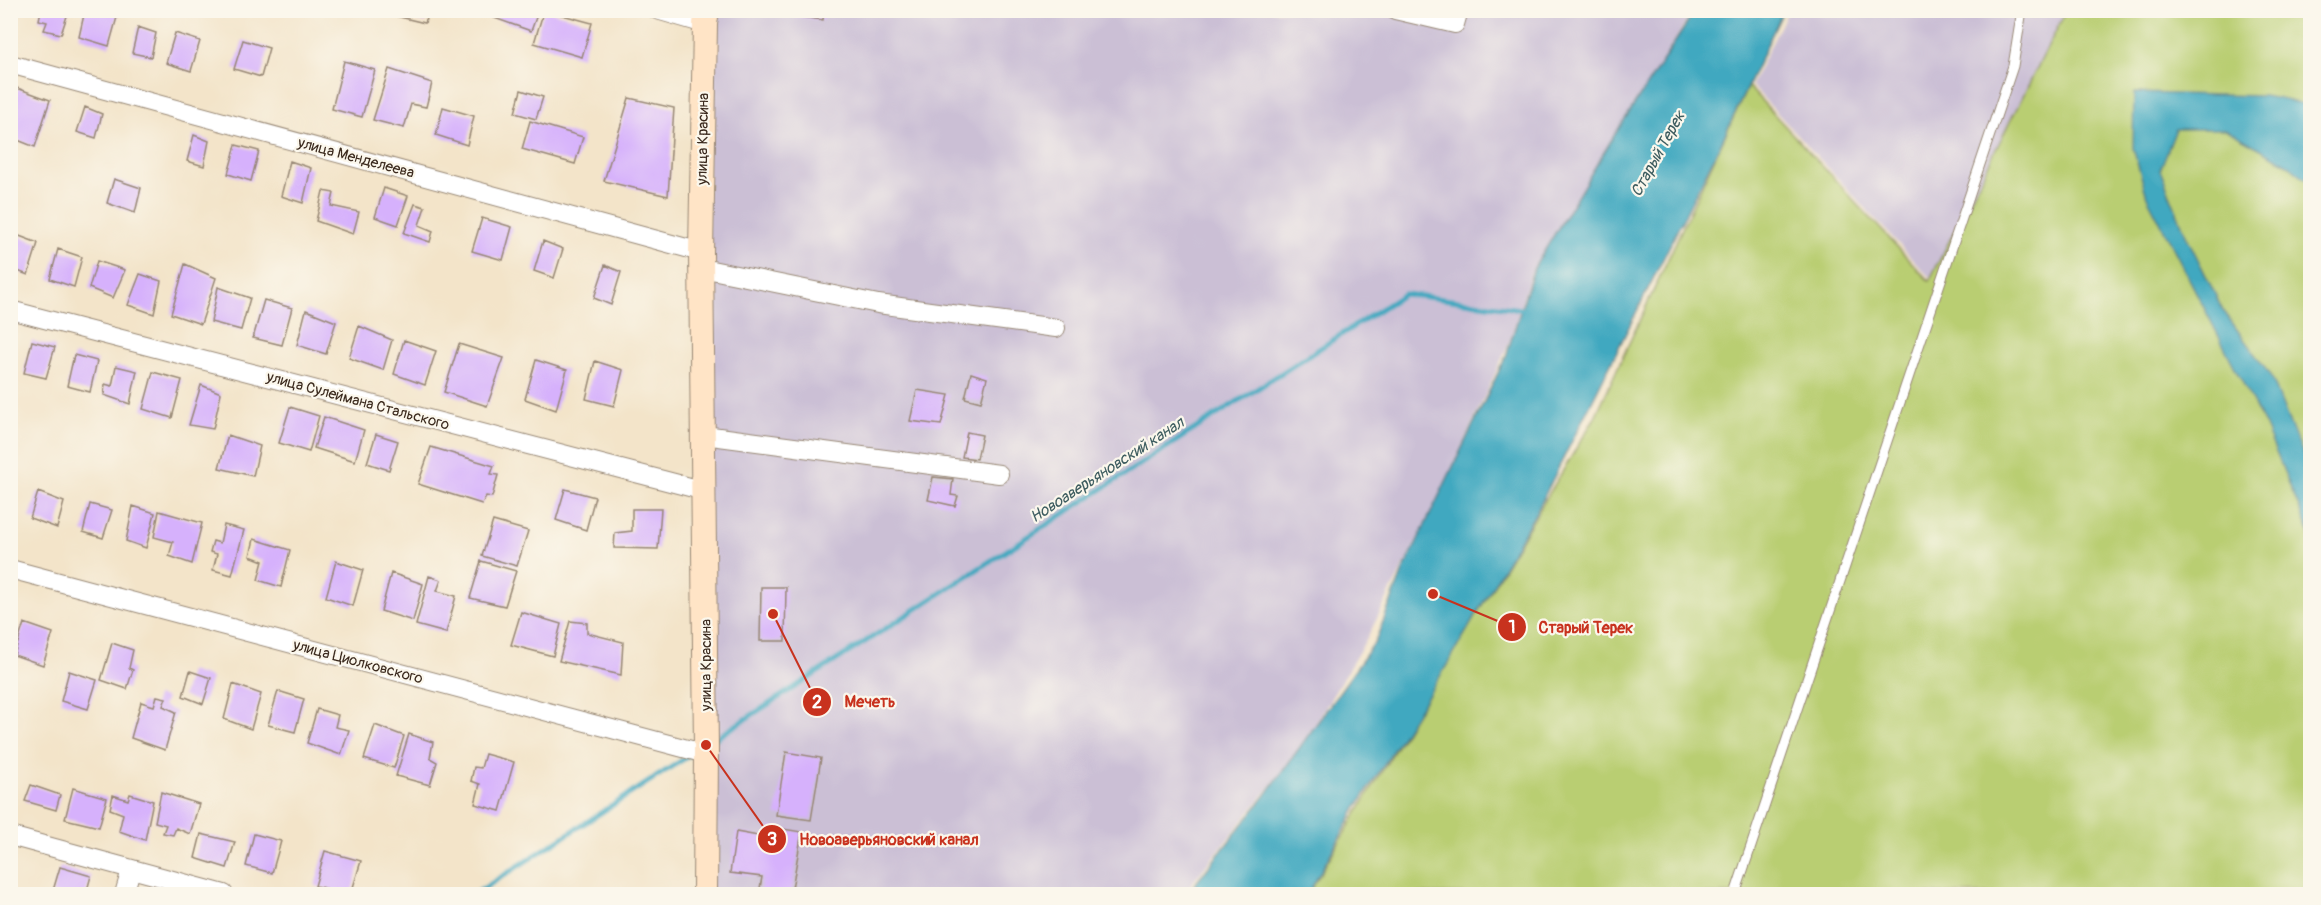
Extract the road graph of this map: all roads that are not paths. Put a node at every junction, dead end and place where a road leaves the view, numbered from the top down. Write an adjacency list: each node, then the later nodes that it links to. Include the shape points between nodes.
1 (657, 10): 4 (street)
2 (1395, 10): 5 (street)
3 (2022, 10): 20 (lane, via 2009,77)
4 (706, 17): 7 (street, улица Красина)
5 (1457, 17)
6 (10, 64): 7 (street, улица Менделеева)
7 (702, 260): 9 (street, via 878,304); 10 (street, улица Красина)
8 (10, 310): 12 (street, улица Сулеймана Стальского)
9 (1056, 328)
10 (704, 435): 11 (street); 12 (street, улица Красина)
11 (999, 474)
12 (705, 491): 14 (street, улица Красина)
13 (10, 569): 14 (street, улица Циолковского)
14 (706, 754): 19 (street, улица Красина)
15 (10, 836): 16 (street)
16 (131, 870): 17 (street); 18 (street)
17 (124, 894)
18 (224, 894)
19 (705, 894)
20 (1735, 894)

